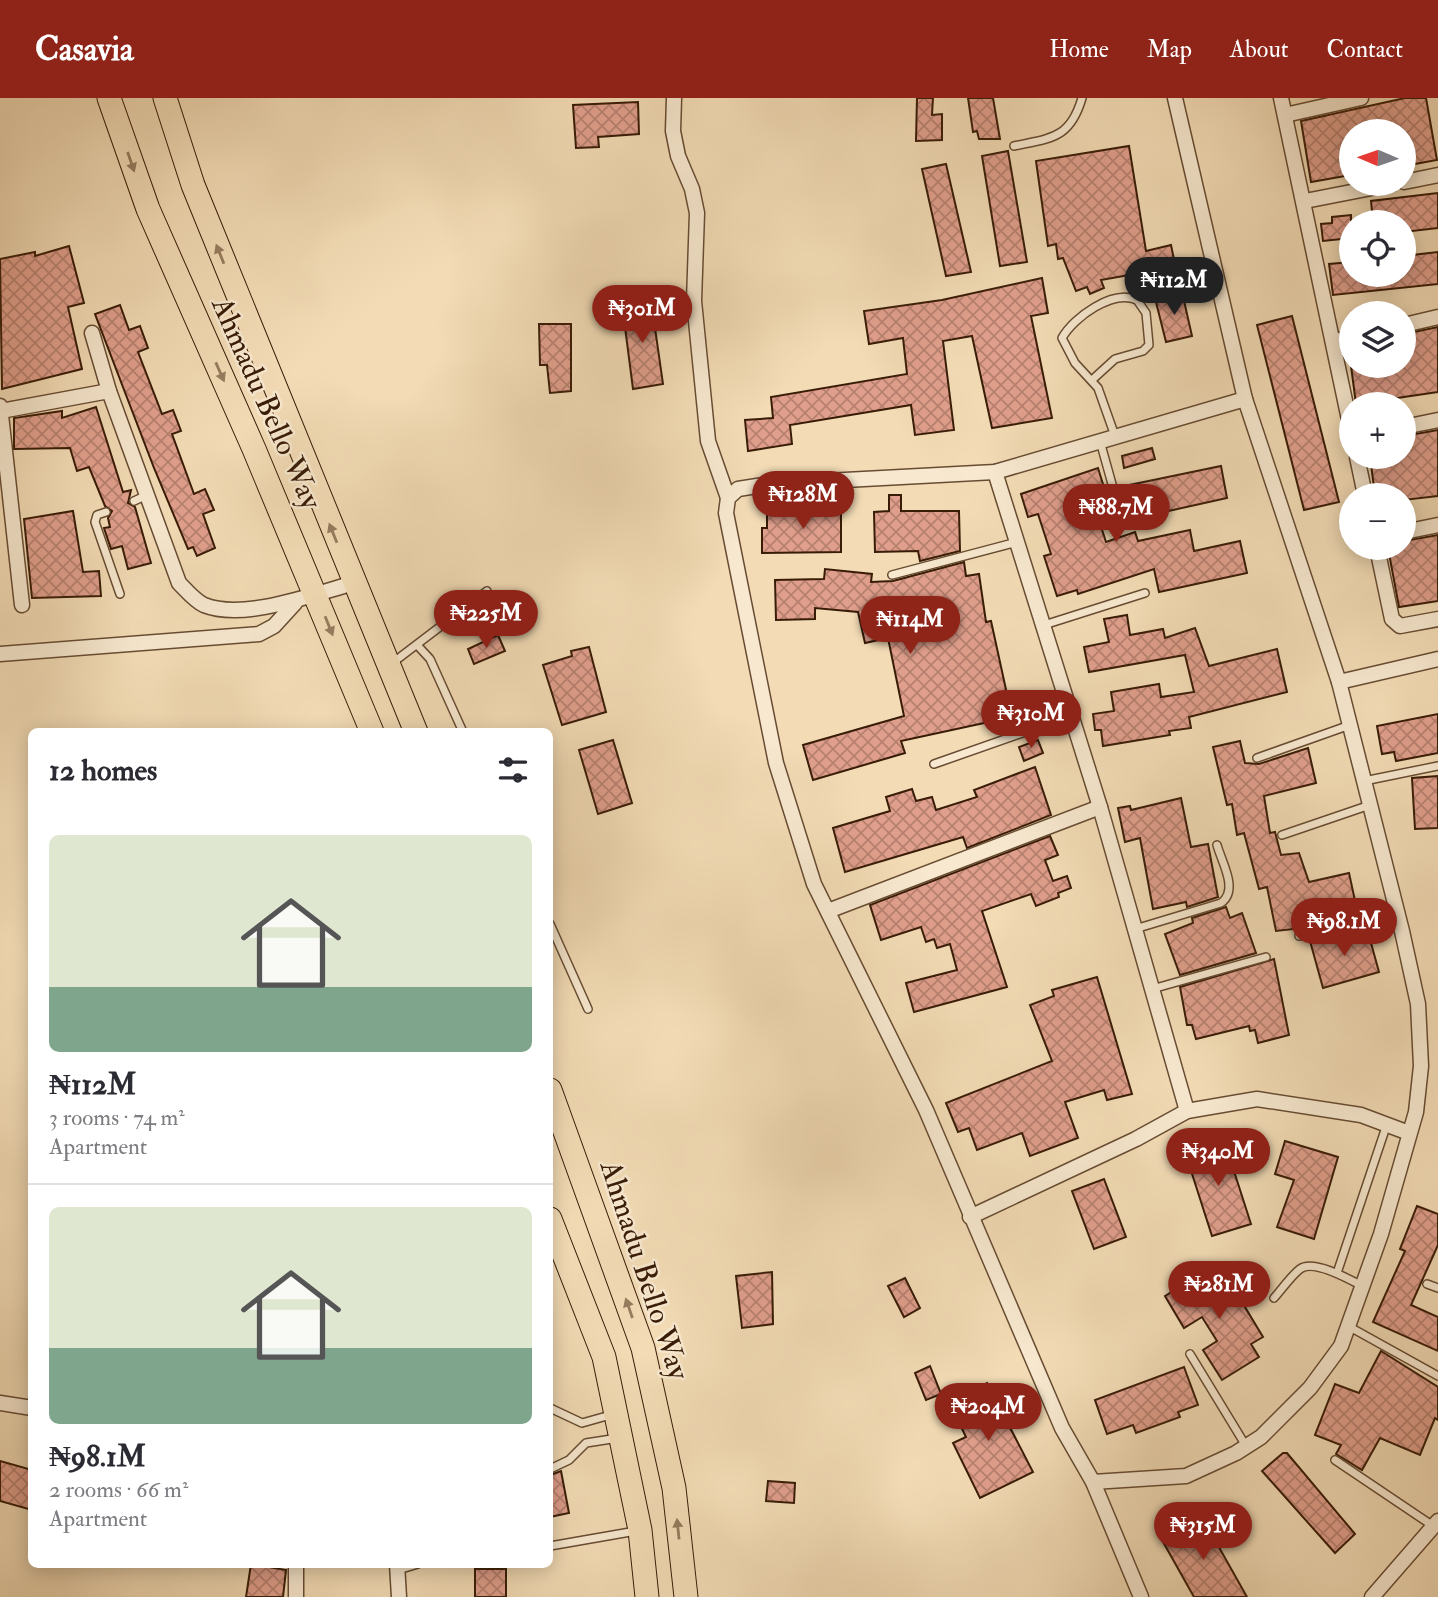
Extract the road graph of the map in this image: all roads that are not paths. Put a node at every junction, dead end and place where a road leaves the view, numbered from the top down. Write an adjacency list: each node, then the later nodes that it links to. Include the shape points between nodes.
1 (109, 98): 42 (main road, Ahmadu Bello Way, one-way to 42, via 148,209)
2 (165, 98): 38 (main road, Ahmadu Bello Way, one-way to 2, via 193,185)
3 (674, 98): 30 (street, via 678,156 697,213 694,301 708,441)
4 (1082, 98): 9 (lane, via 1075,121 1063,133)
5 (1175, 98): 22 (street)
6 (1282, 98): 8 (street)
7 (1361, 98): 8 (street)
8 (1285, 115): 13 (street)
9 (1014, 146)
10 (1438, 175): 11 (street)
11 (1416, 180)
12 (1339, 194): 13 (street)
13 (1305, 201): 18 (street)
14 (1438, 317): 15 (street)
15 (1416, 322)
16 (92, 333): 20 (street)
17 (1339, 340): 18 (street)
18 (1333, 342): 21 (street)
19 (1092, 380): 19 (lane, via 1075,363 1062,338 1071,323 1118,296 1137,300 1146,313 1149,345 1115,359); 27 (lane)
20 (109, 391): 24 (street); 42 (street, via 141,498 179,583 201,604 220,609)
21 (1343, 392)
22 (1245, 399): 27 (street); 50 (street)
23 (0, 406): 24 (street)
24 (1, 411): 43 (street)
25 (1438, 420): 26 (street)
26 (1416, 425)
27 (1115, 437): 28 (street)
28 (1100, 441): 29 (street); 32 (lane)
29 (995, 472): 30 (street, via 770,484 738,489); 35 (street)
30 (728, 498): 64 (street, via 726,513 784,794)
31 (106, 512): 41 (lane, via 97,515 95,522)
32 (1122, 520)
33 (1438, 524): 34 (street)
34 (1416, 529)
35 (1017, 542): 37 (lane); 45 (street)
36 (1380, 560): 44 (street, via 1392,620 1400,626)
37 (892, 575)
38 (354, 583): 42 (street); 49 (main road, Ahmadu Bello Way)
39 (487, 591): 46 (lane)
40 (1145, 593): 45 (lane)
41 (120, 594)
42 (306, 598): 47 (street, via 259,634); 53 (main road, Ahmadu Bello Way, one-way to 53)
43 (22, 605)
44 (1438, 619)
45 (1043, 626): 51 (street)
46 (418, 646): 49 (lane); 55 (lane, via 430,659)
47 (0, 654)
48 (1438, 659): 50 (street)
49 (391, 665): 54 (main road, Ahmadu Bello Way)
50 (1339, 682): 52 (street)
51 (1071, 716): 57 (lane); 61 (street)
52 (1350, 725): 56 (lane); 59 (street)
53 (370, 728)
54 (415, 728)
55 (461, 728)
56 (1257, 758)
57 (934, 764)
58 (1438, 766): 59 (lane)
59 (1363, 781): 60 (street)
60 (1370, 805): 62 (lane); 65 (street)
61 (1100, 807): 64 (street); 66 (street)
62 (1283, 835)
63 (1217, 845): 66 (lane, via 1231,890 1228,898)
64 (828, 911): 76 (street, via 926,1110)
65 (1400, 921): 68 (lane); 75 (street, via 1421,1033 1418,1100)
66 (1135, 929): 70 (street)
67 (553, 931): 71 (lane)
68 (1299, 936)
69 (1266, 957): 70 (lane)
70 (1152, 989): 73 (street)
71 (588, 1009)
72 (553, 1098): 103 (main road, Ahmadu Bello Way, one-way to 72, via 674,1488 643,1348)
73 (1187, 1111): 74 (street, via 1257,1099); 76 (street)
74 (1387, 1123): 75 (street); 78 (lane)
75 (1409, 1133): 80 (street)
76 (970, 1217): 94 (street, via 1062,1428)
77 (553, 1227): 89 (main road, via 604,1357)
78 (1337, 1273): 80 (lane); 82 (lane, via 1308,1265)
79 (1427, 1284): 81 (lane)
80 (1362, 1286): 83 (street)
81 (1438, 1288)
82 (1275, 1298)
83 (1348, 1326): 85 (lane); 91 (street, via 1340,1346 1310,1388 1284,1418)
84 (1189, 1354): 91 (lane)
85 (1438, 1376)
86 (0, 1403): 87 (street)
87 (28, 1407)
88 (553, 1409): 89 (lane, via 582,1423)
89 (617, 1413): 90 (main road)
90 (622, 1437): 93 (lane, via 586,1443); 96 (main road)
91 (1246, 1446): 94 (street, via 1186,1476)
92 (1335, 1461): 95 (lane)
93 (553, 1468)
94 (1093, 1482): 104 (street)
95 (1436, 1524): 105 (street)
96 (640, 1530): 97 (lane); 102 (main road)
97 (553, 1545)
98 (296, 1568): 100 (street)
99 (397, 1568): 101 (street)
100 (296, 1597)
101 (399, 1597)
102 (647, 1597)
103 (685, 1597)
104 (1141, 1597)
105 (1372, 1597)

